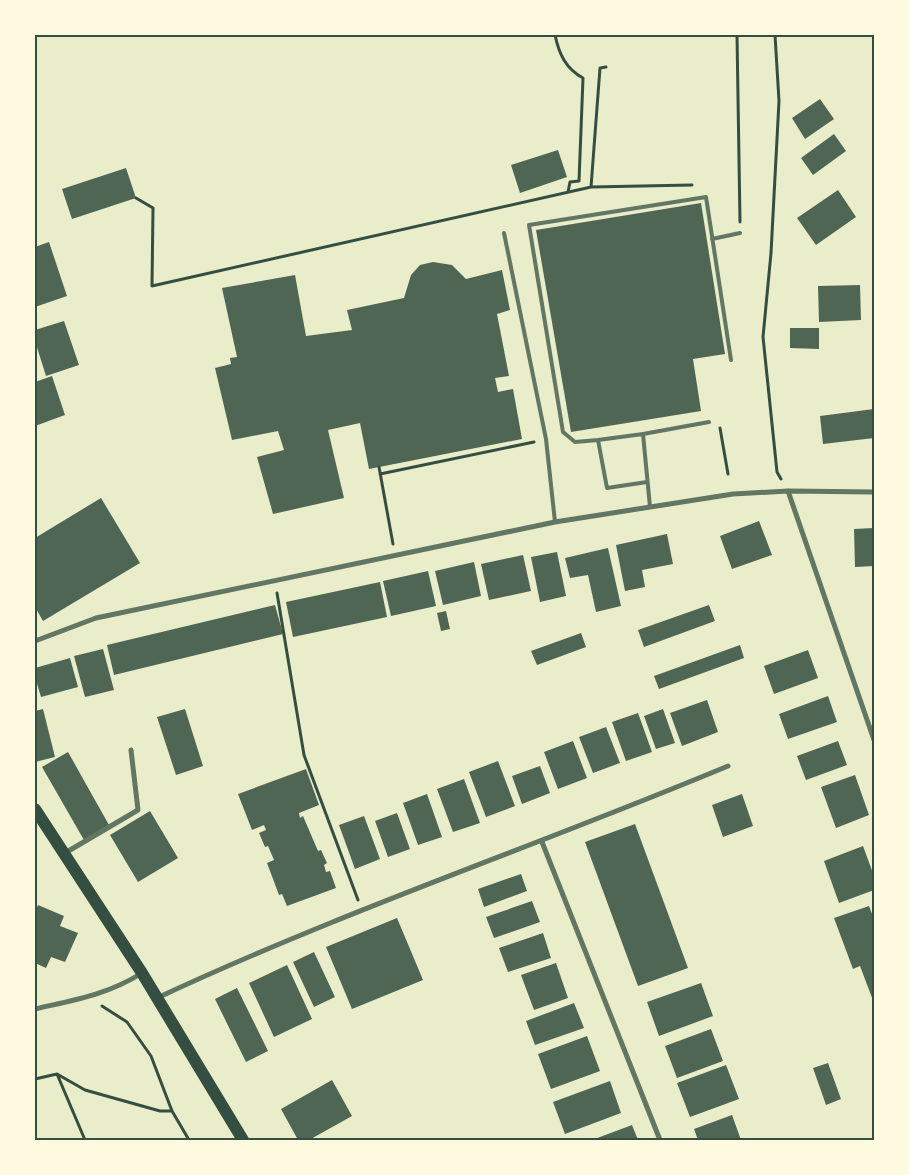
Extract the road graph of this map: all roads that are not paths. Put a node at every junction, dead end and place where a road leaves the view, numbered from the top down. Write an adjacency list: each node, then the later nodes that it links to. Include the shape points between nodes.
1 (504, 233): 12 (lane, via 546,439)
2 (740, 233): 3 (lane)
3 (712, 239): 4 (lane); 7 (lane, via 706,197 529,225 563,432 575,442)
4 (731, 360)
5 (709, 422): 6 (lane)
6 (643, 434): 7 (lane); 8 (lane)
7 (598, 440): 8 (lane, via 607,488)
8 (647, 482): 11 (lane)
9 (788, 491): 10 (street); 11 (street, via 733,494); 14 (street)
10 (874, 492)
11 (650, 507): 12 (street)
12 (555, 522): 13 (street, via 96,618)
13 (35, 640)
14 (874, 740)
15 (131, 750): 19 (street, via 138,810)
16 (728, 766): 18 (street)
17 (35, 809): 19 (main road)
18 (542, 842): 21 (street, via 362,910); 24 (street)
19 (64, 853): 20 (main road)
20 (142, 973): 21 (main road); 22 (street, via 120,987 100,994)
21 (156, 998): 23 (main road)
22 (35, 1009)
23 (243, 1140)
24 (660, 1140)

